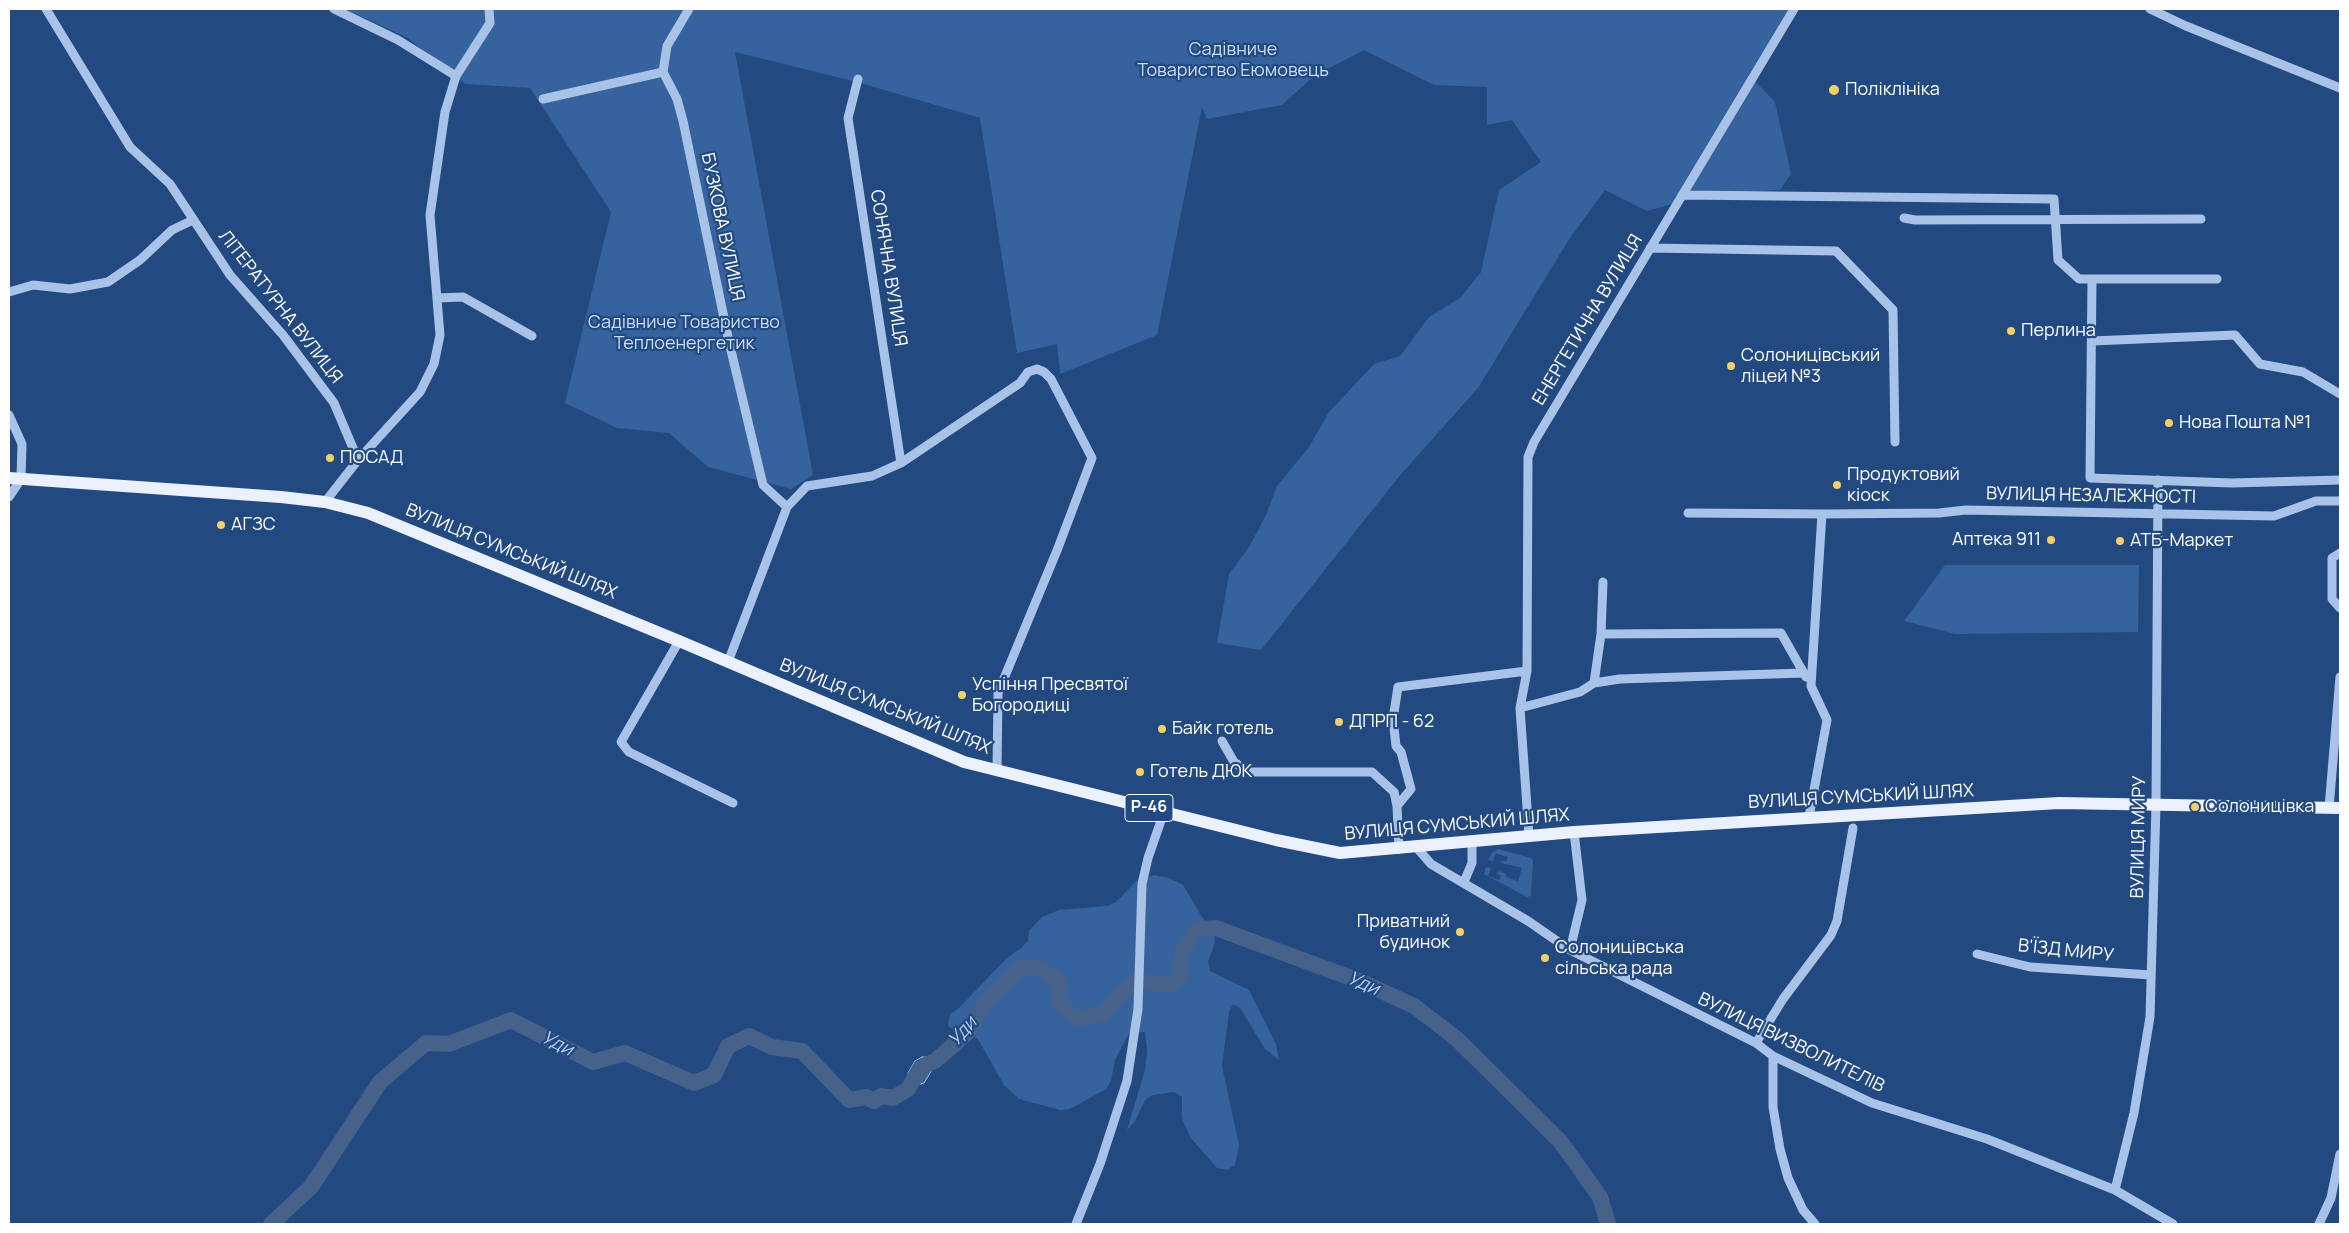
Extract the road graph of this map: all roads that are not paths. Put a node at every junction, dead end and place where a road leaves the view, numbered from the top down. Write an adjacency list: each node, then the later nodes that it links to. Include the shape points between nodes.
1 (46, 9): 16 (street, ЛІТЕРАТУРНА ВУЛИЦЯ, via 130,147 170,184)
2 (334, 9): 8 (street, via 398,40)
3 (489, 9): 8 (street, via 490,23)
4 (689, 9): 7 (street, via 667,46)
5 (1794, 9): 12 (street, ЕНЕРГЕТИЧНА ВУЛИЦЯ)
6 (2150, 9): 10 (street)
7 (663, 72): 11 (street); 35 (street, БУЗКОВА ВУЛИЦЯ, via 683,122 763,485)
8 (456, 76): 21 (street, via 445,112 430,215)
9 (858, 79): 28 (street, СОНЯЧНА ВУЛИЦЯ, via 848,118)
10 (2340, 88)
11 (543, 100)
12 (1682, 194): 14 (street, via 2054,199); 17 (street, ЕНЕРГЕТИЧНА ВУЛИЦЯ)
13 (1904, 218): 14 (street)
14 (2055, 219): 15 (street); 18 (street, via 2058,260 2079,279)
15 (2202, 219)
16 (193, 220): 20 (street, via 172,230 140,260 108,282 70,290 33,285); 27 (street, ЛІТЕРАТУРНА ВУЛИЦЯ, via 230,275 283,335 334,403)
17 (1650, 248): 26 (street, via 1836,251 1893,310); 45 (street, ЕНЕРГЕТИЧНА ВУЛИЦЯ, via 1528,457)
18 (2092, 278): 19 (street); 23 (street)
19 (2216, 279)
20 (9, 292)
21 (437, 298): 22 (street, via 463,297); 27 (street, via 440,335 434,364 420,392)
22 (532, 336)
23 (2092, 341): 24 (street, via 2235,336 2260,364 2304,372); 30 (street, via 2090,478)
24 (2340, 394)
25 (9, 414): 29 (street, via 22,444)
26 (1894, 442)
27 (358, 460): 34 (street)
28 (901, 463): 35 (street, via 872,476 807,486); 52 (street, via 1020,383 1028,372 1038,369 1051,379 1092,458 998,693)
29 (15, 478): 32 (street); 34 (main road, ВУЛИЦЯ СУМСЬКИЙ ШЛЯХ / Р-46)
30 (2158, 480): 31 (street, via 2232,483); 38 (street, ВУЛИЦЯ МИРУ)
31 (2340, 480)
32 (9, 497)
33 (2340, 501): 38 (street, ВУЛИЦЯ НЕЗАЛЕЖНОСТІ, via 2316,501 2274,516)
34 (325, 502): 43 (main road, ВУЛИЦЯ СУМСЬКИЙ ШЛЯХ / Р-46, via 368,513)
35 (787, 507): 44 (street)
36 (1688, 513): 37 (street, ВУЛИЦЯ НЕЗАЛЕЖНОСТІ)
37 (1822, 514): 38 (street, ВУЛИЦЯ НЕЗАЛЕЖНОСТІ, via 1966,510); 49 (street)
38 (2158, 514): 54 (street, ВУЛИЦЯ МИРУ)
39 (2340, 554): 41 (street, via 2332,558 2332,599)
40 (1603, 582): 42 (street)
41 (2340, 608)
42 (1601, 634): 46 (street, via 1781,633); 48 (street)
43 (679, 641): 44 (main road, ВУЛИЦЯ СУМСЬКИЙ ШЛЯХ / Р-46); 53 (street, via 621,742 629,752)
44 (728, 662): 52 (main road, ВУЛИЦЯ СУМСЬКИЙ ШЛЯХ / Р-46, via 964,762)
45 (1527, 671): 50 (street, ЕНЕРГЕТИЧНА ВУЛИЦЯ); 55 (street, via 1398,687 1393,719 1396,746 1402,752 1411,789)
46 (1803, 673): 48 (street, via 1620,679); 49 (street)
47 (2340, 677): 56 (street)
48 (1594, 683): 50 (street, via 1580,692)
49 (1810, 686): 58 (street, via 1826,720)
50 (1520, 708): 61 (street, ЕНЕРГЕТИЧНА ВУЛИЦЯ)
51 (1222, 741): 55 (street, via 1234,762 1248,772 1372,772 1394,792)
52 (997, 771): 57 (main road, ВУЛИЦЯ СУМСЬКИЙ ШЛЯХ / Р-46)
53 (733, 803)
54 (2156, 805): 56 (main road, ВУЛИЦЯ СУМСЬКИЙ ШЛЯХ / Р-46); 58 (main road, ВУЛИЦЯ СУМСЬКИЙ ШЛЯХ / Р-46, via 2059,803); 68 (street, ВУЛИЦЯ МИРУ)
55 (1397, 806): 64 (street)
56 (2334, 808)
57 (1164, 812): 64 (main road, ВУЛИЦЯ СУМСЬКИЙ ШЛЯХ / Р-46, via 1340,854); 73 (street, via 1144,873 1138,1009 1127,1082)
58 (1809, 817): 60 (main road, ВУЛИЦЯ СУМСЬКИЙ ШЛЯХ / Р-46)
59 (1853, 828): 69 (street, via 1834,928)
60 (1574, 832): 61 (main road, ВУЛИЦЯ СУМСЬКИЙ ШЛЯХ / Р-46); 66 (street, via 1582,900)
61 (1529, 836): 62 (main road, ВУЛИЦЯ СУМСЬКИЙ ШЛЯХ / Р-46)
62 (1472, 841): 63 (main road, ВУЛИЦЯ СУМСЬКИЙ ШЛЯХ / Р-46); 65 (street, via 1472,863)
63 (1417, 848): 64 (main road, ВУЛИЦЯ СУМСЬКИЙ ШЛЯХ / Р-46); 65 (street, ВУЛИЦЯ ВИЗВОЛИТЕЛІВ, via 1431,864)
64 (1399, 849)
65 (1464, 882): 66 (street, ВУЛИЦЯ ВИЗВОЛИТЕЛІВ)
66 (1570, 950): 69 (street, ВУЛИЦЯ ВИЗВОЛИТЕЛІВ)
67 (1977, 954): 68 (street, В'ЇЗД МИРУ, via 2030,967)
68 (2151, 975): 72 (street, ВУЛИЦЯ МИРУ, via 2150,1017 2144,1054 2134,1113)
69 (1756, 1043): 70 (street, ВУЛИЦЯ ВИЗВОЛИТЕЛІВ)
70 (1773, 1056): 72 (street, ВУЛИЦЯ ВИЗВОЛИТЕЛІВ, via 1872,1103 1987,1139); 74 (street, via 1772,1107 1780,1150 1799,1202)
71 (2340, 1154): 76 (street, via 2331,1198)
72 (2115, 1190): 75 (street, ВУЛИЦЯ ВИЗВОЛИТЕЛІВ)
73 (1076, 1224)
74 (1815, 1224)
75 (2173, 1224)
76 (2319, 1224)

